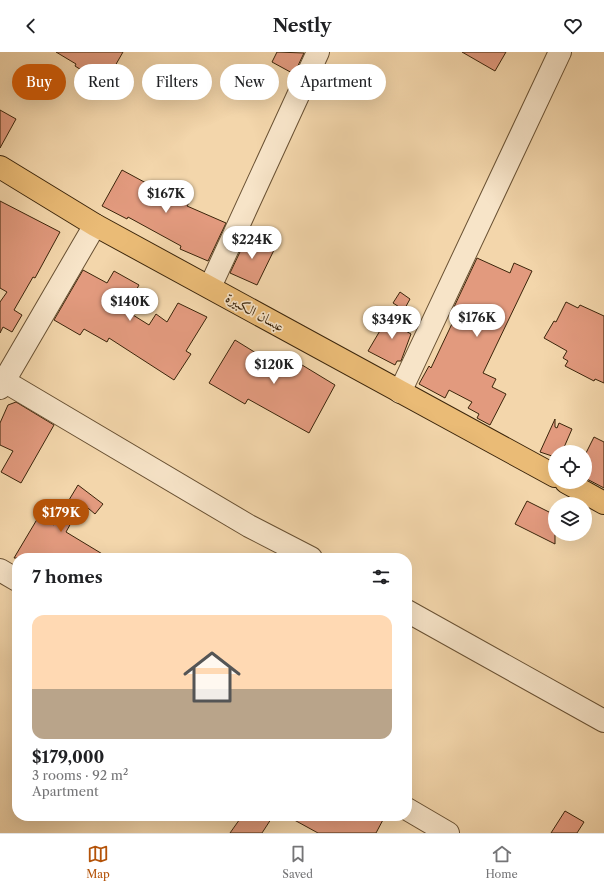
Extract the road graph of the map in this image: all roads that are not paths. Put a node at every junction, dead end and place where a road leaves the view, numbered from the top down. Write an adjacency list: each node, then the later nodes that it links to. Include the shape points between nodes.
1 (318, 52): 5 (street)
2 (560, 52): 7 (street)
3 (0, 167): 4 (main road, عبسان الكبيرة)
4 (95, 225): 5 (main road, عبسان الكبيرة); 6 (street)
5 (210, 287): 7 (main road, عبسان الكبيرة)
6 (2, 385): 11 (street, via 249,526)
7 (400, 392): 8 (main road, عبسان الكبيرة)
8 (548, 472)
9 (579, 489): 10 (main road)
10 (604, 503)
11 (301, 553)
12 (0, 570): 13 (street)
13 (12, 577)
14 (412, 614): 15 (street)
15 (604, 721)
16 (412, 812): 17 (street)
17 (448, 833)

